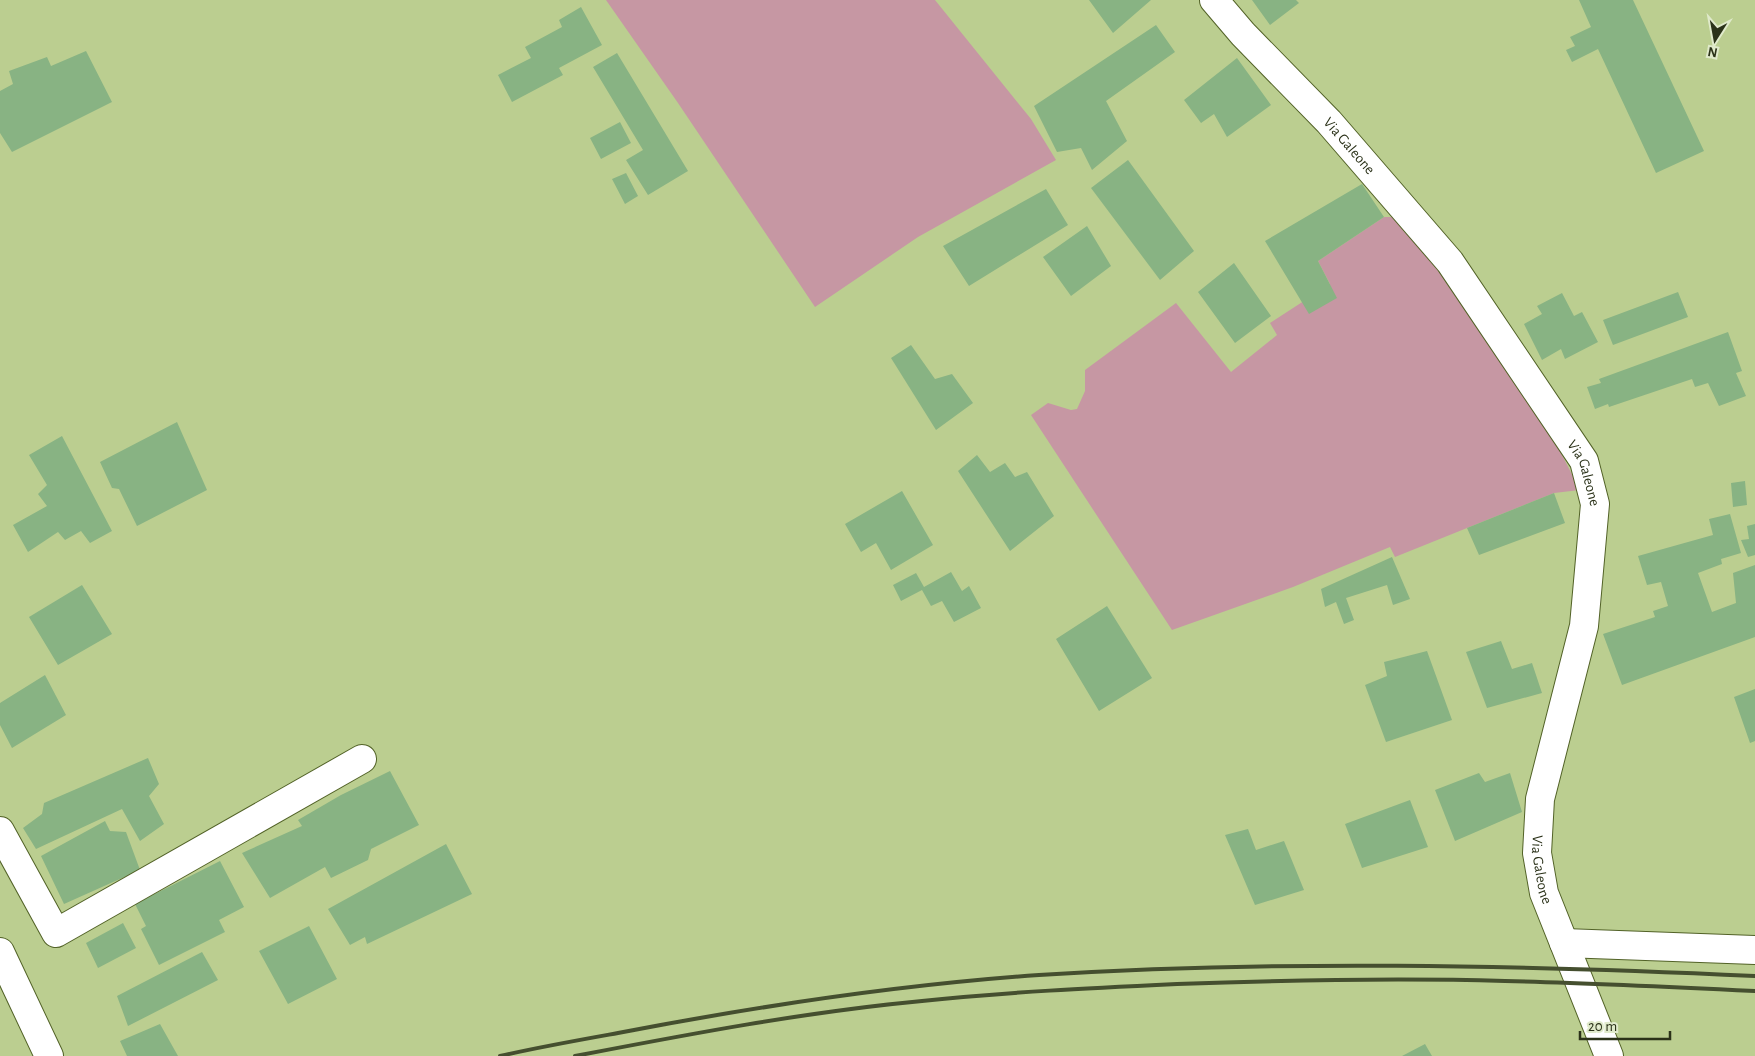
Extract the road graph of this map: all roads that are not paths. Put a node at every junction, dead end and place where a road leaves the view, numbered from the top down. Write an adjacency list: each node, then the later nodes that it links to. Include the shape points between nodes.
1 (1214, 0): 4 (street, Via Galeone, via 1329,122 1450,262 1584,461 1596,504 1584,626 1540,799 1537,853 1544,893)
2 (362, 759): 3 (street, via 56,933)
3 (0, 831)
4 (1564, 943): 5 (street); 8 (street, Via Galeone)
5 (1755, 950)
6 (0, 952): 7 (street)
7 (49, 1056)
8 (1609, 1056)

